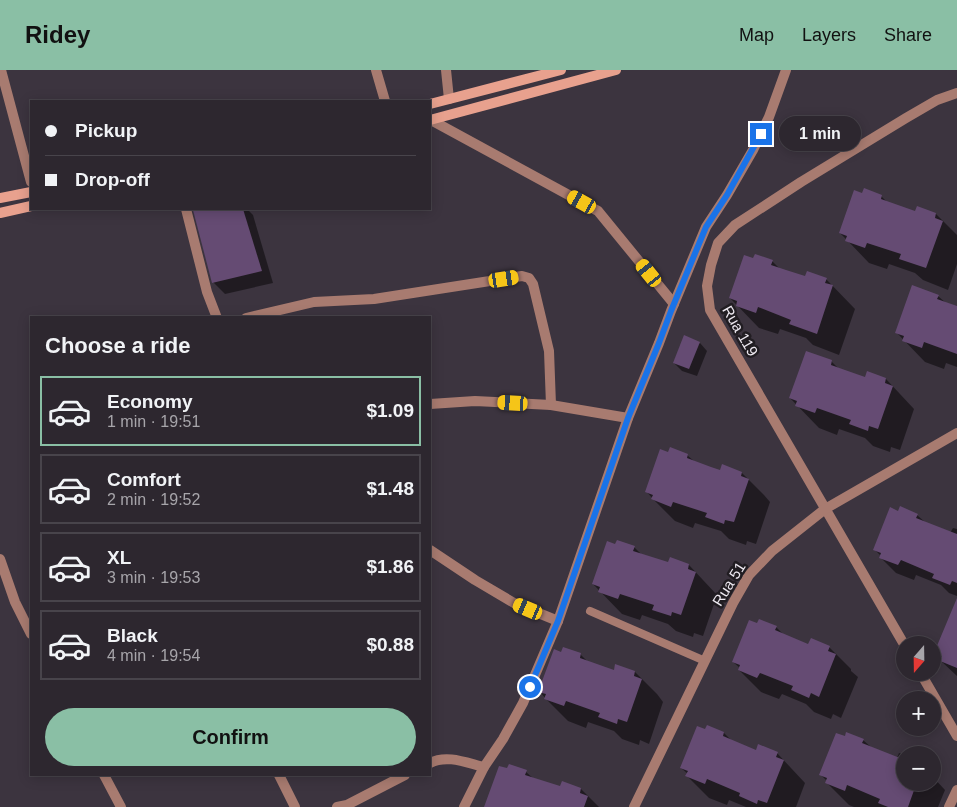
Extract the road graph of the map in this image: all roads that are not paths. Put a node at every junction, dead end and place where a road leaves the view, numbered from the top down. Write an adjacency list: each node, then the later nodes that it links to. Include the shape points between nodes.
1 (2, 70): 13 (street)
2 (376, 70): 9 (street)
3 (446, 70): 8 (street)
4 (561, 70): 8 (main road)
5 (616, 70): 11 (main road)
6 (786, 70): 19 (street, via 770,117 732,188 706,227)
7 (957, 93): 26 (street, Rua 119, via 937,100 906,118 736,225 718,243 710,265 707,286 710,310)
8 (449, 99): 10 (main road)
9 (385, 100)
10 (431, 104)
11 (431, 120)
12 (431, 121): 19 (street, via 598,211)
13 (30, 178)
14 (30, 192): 15 (main road)
15 (0, 198)
16 (30, 206): 18 (main road)
17 (186, 210): 20 (street, via 207,292)
18 (0, 213)
19 (674, 304): 24 (street)
20 (217, 316)
21 (254, 316): 23 (street, via 314,302 374,299 522,276 529,278 549,351)
22 (431, 404): 23 (street, via 475,401)
23 (551, 405): 24 (street)
24 (628, 418): 30 (street)
25 (957, 432): 26 (street, Rua 51)
26 (825, 509): 32 (street, Rua 119); 33 (street, Rua 51, via 772,551 749,575)
27 (431, 551): 30 (street, via 514,603)
28 (0, 559): 31 (street)
29 (590, 611): 33 (lane)
30 (558, 621): 37 (street, via 523,703)
31 (30, 632)
32 (899, 636)
33 (705, 661): 46 (street, Rua 51)
34 (925, 681): 35 (street)
35 (957, 736)
36 (431, 762): 37 (street, via 450,759)
37 (484, 767): 45 (street)
38 (105, 776): 42 (street)
39 (280, 776): 43 (street)
40 (404, 776): 44 (street, via 347,806)
41 (957, 790): 47 (street)
42 (121, 807)
43 (295, 807)
44 (337, 807)
45 (464, 807)
46 (634, 807)
47 (949, 807)

